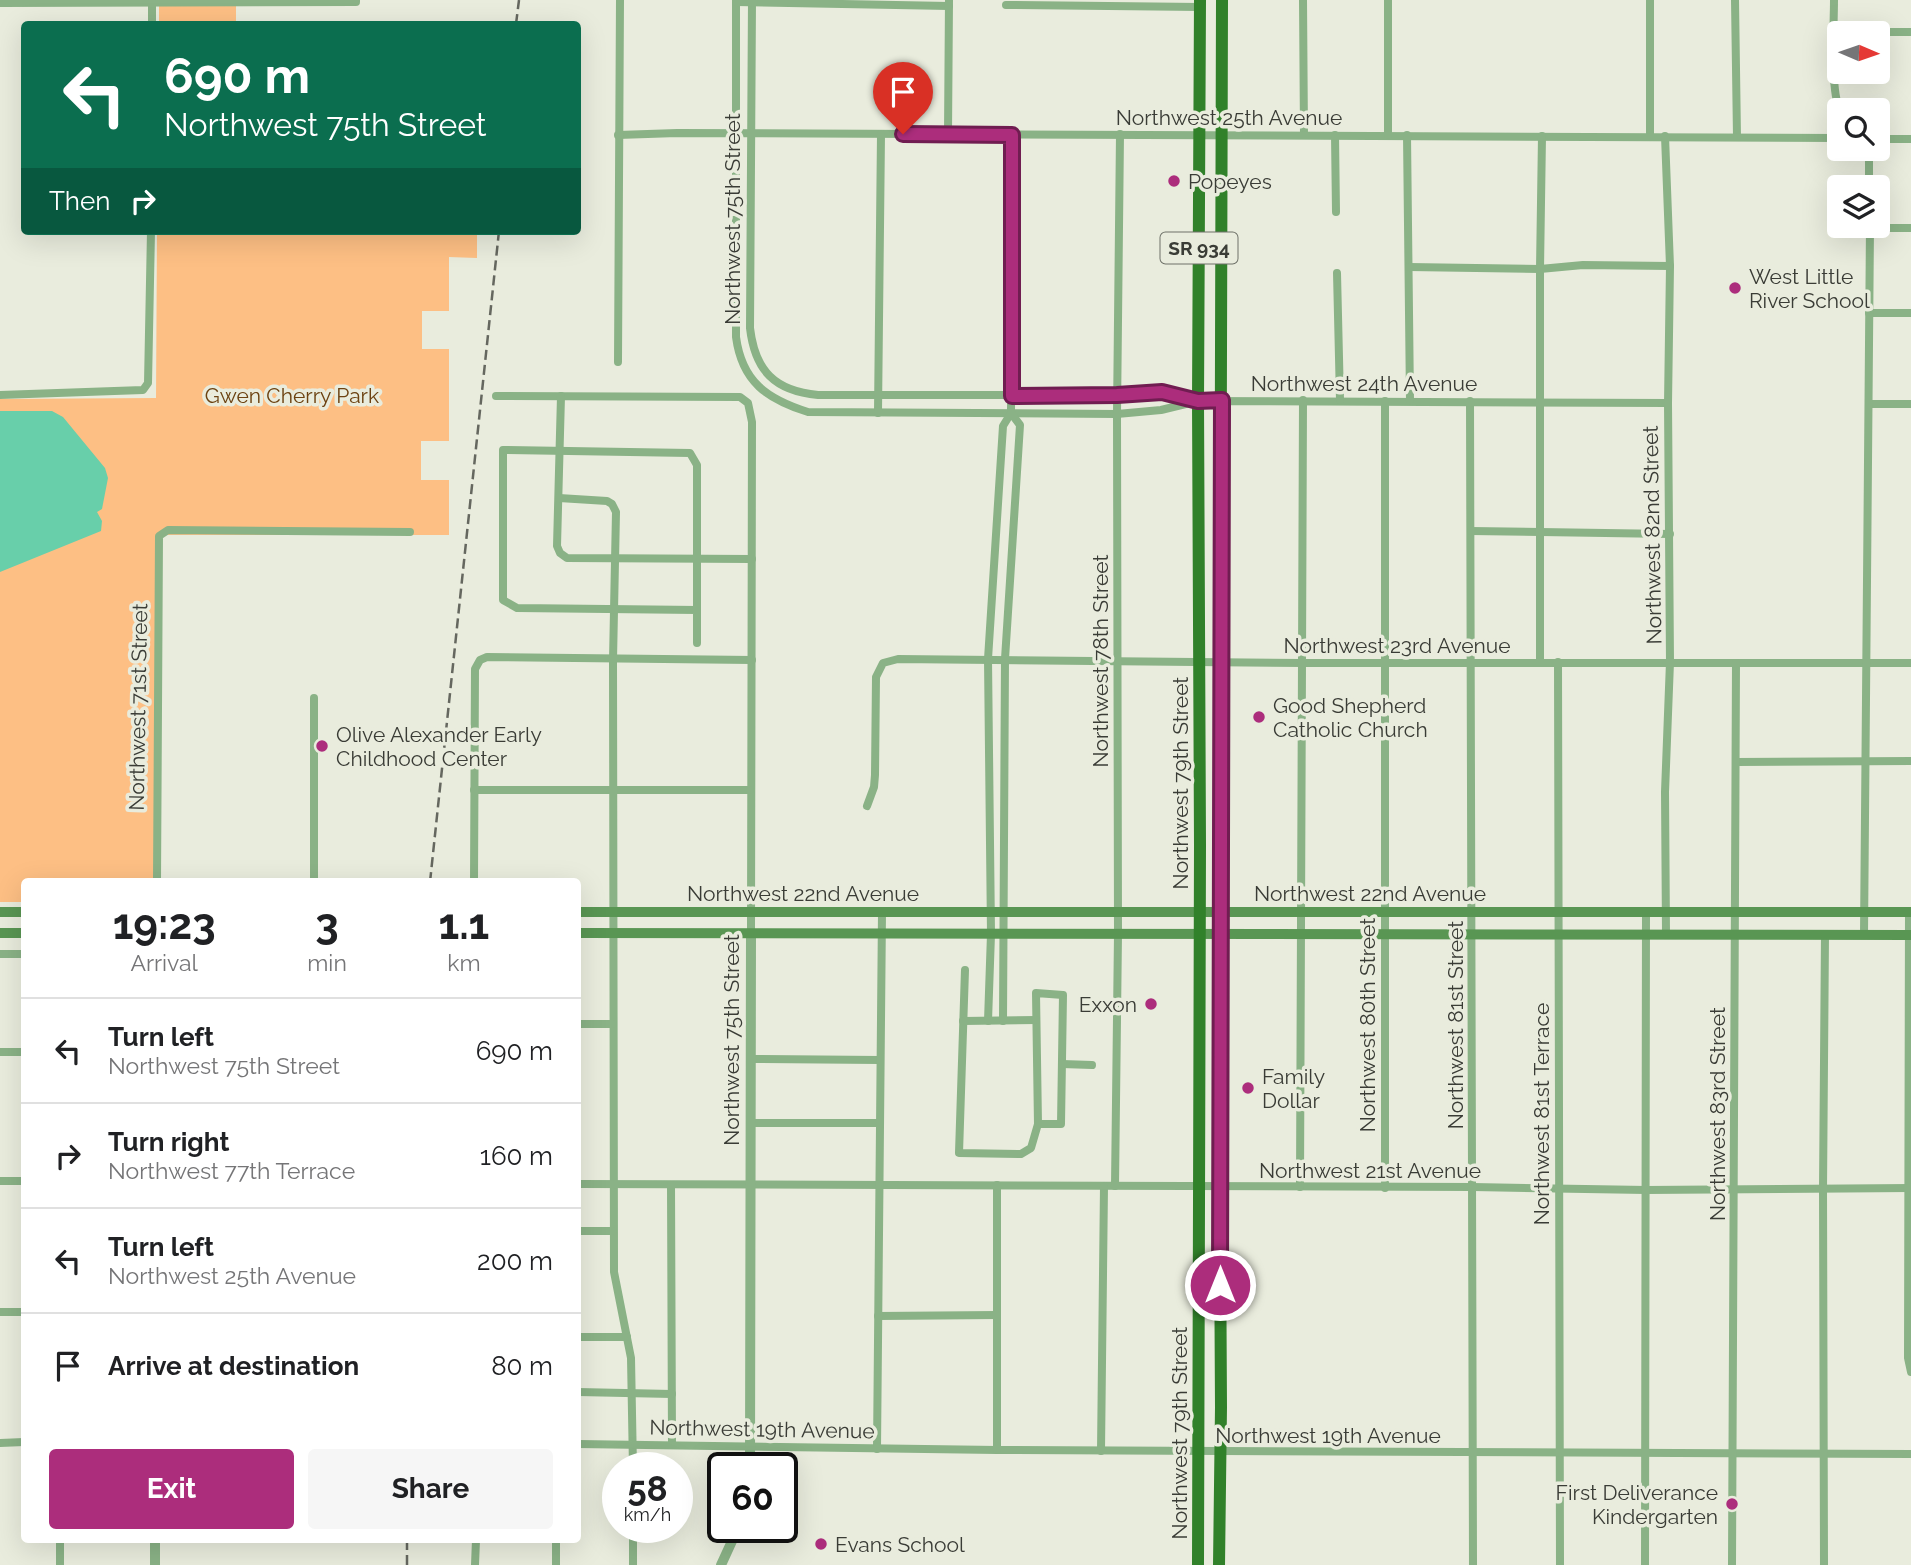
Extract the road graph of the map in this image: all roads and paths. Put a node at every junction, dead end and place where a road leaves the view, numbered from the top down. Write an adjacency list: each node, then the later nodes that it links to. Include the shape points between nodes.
1 (620, 0): 28 (street)
2 (1222, 0): 35 (main road, Northwest 79th Street / SR 934)
3 (1303, 0): 31 (street)
4 (1388, 0): 33 (street)
5 (1650, 0): 37 (street)
6 (1735, 0): 39 (street)
7 (1834, 0): 18 (street)
8 (223, 1): 9 (street); 12 (street)
9 (356, 1)
10 (736, 1): 11 (street); 21 (street, Northwest 75th Street)
11 (752, 1): 14 (street); 22 (street, Northwest 75th Street)
12 (152, 2): 13 (street); 17 (street)
13 (0, 3)
14 (949, 3): 26 (street)
15 (1200, 4): 16 (street); 30 (main road, Northwest 79th Street / SR 934)
16 (1006, 5)
17 (152, 21)
18 (1834, 21)
19 (1890, 32): 20 (street)
20 (1911, 32)
21 (736, 65): 22 (street); 23 (street, Northwest 75th Street)
22 (751, 65): 24 (street, Northwest 75th Street)
23 (736, 134): 24 (street, Northwest 25th Avenue); 28 (street, Northwest 25th Avenue); 43 (street, Northwest 75th Street)
24 (751, 134): 25 (street, Northwest 25th Avenue); 44 (street, Northwest 75th Street)
25 (881, 134): 26 (street, Northwest 25th Avenue); 66 (street)
26 (948, 134): 29 (street, Northwest 25th Avenue)
27 (1120, 134): 29 (street, Northwest 25th Avenue); 30 (street, Northwest 25th Avenue); 63 (street, Northwest 78th Street)
28 (618, 135): 60 (street)
29 (1012, 135): 67 (street)
30 (1200, 135): 35 (street, Northwest 25th Avenue); 52 (main road, Northwest 79th Street / SR 934)
31 (1304, 135): 32 (street, Northwest 25th Avenue); 35 (street, Northwest 25th Avenue)
32 (1335, 135): 33 (street, Northwest 25th Avenue); 45 (street)
33 (1388, 135): 34 (street, Northwest 25th Avenue)
34 (1407, 135): 36 (street, Northwest 25th Avenue); 51 (street)
35 (1222, 136): 54 (main road, Northwest 79th Street / SR 934)
36 (1542, 136): 37 (street, Northwest 25th Avenue); 53 (street)
37 (1650, 136): 38 (street, Northwest 25th Avenue)
38 (1665, 136): 39 (street, Northwest 25th Avenue); 50 (street, Northwest 82nd Street)
39 (1737, 137): 40 (street, Northwest 25th Avenue)
40 (1827, 138)
41 (1890, 139): 42 (street)
42 (1911, 139)
43 (736, 209): 44 (street); 56 (street, Northwest 75th Street)
44 (750, 209): 57 (street, Northwest 75th Street)
45 (1336, 212)
46 (1890, 227): 47 (street)
47 (1911, 228)
48 (151, 235): 62 (street, via 148,383 143,390)
49 (1870, 238): 58 (street)
50 (1670, 266): 53 (street); 76 (street, Northwest 82nd Street)
51 (1409, 267): 53 (street); 73 (street)
52 (1199, 268): 54 (main road); 71 (main road, Northwest 79th Street / SR 934)
53 (1540, 268): 75 (street)
54 (1222, 269): 68 (main road, Northwest 79th Street / SR 934)
55 (1337, 273): 70 (street)
56 (736, 277): 57 (street); 61 (street, Northwest 75th Street, via 736,337)
57 (750, 277): 66 (street, Northwest 75th Street, via 751,342 762,369 772,379 798,393)
58 (1869, 313): 59 (street); 77 (street)
59 (1911, 313)
60 (618, 362)
61 (743, 366): 79 (street, Northwest 24th Avenue, via 758,388 783,404 808,412)
62 (0, 395)
63 (1117, 395): 67 (street, Northwest 75th Street); 71 (street, Northwest 75th Street, via 1162,392); 81 (street, Northwest 78th Street)
64 (496, 396): 65 (street)
65 (561, 396): 82 (street); 94 (street, Northwest 75th Street, via 740,397 748,403 752,422)
66 (878, 396): 67 (street, Northwest 75th Street); 79 (street)
67 (1012, 396): 80 (street)
68 (1222, 400): 69 (street, Northwest 24th Avenue); 71 (street, Northwest 24th Avenue); 87 (main road, Northwest 79th Street / SR 934)
69 (1303, 400): 70 (street, Northwest 24th Avenue); 111 (street)
70 (1340, 400): 72 (street, Northwest 24th Avenue)
71 (1198, 401): 81 (street, Northwest 24th Avenue); 89 (main road, Northwest 79th Street / SR 934)
72 (1385, 401): 73 (street, Northwest 24th Avenue); 105 (street, Northwest 80th Street)
73 (1410, 401): 74 (street, Northwest 24th Avenue)
74 (1470, 401): 75 (street, Northwest 24th Avenue); 84 (street, Northwest 81st Street)
75 (1540, 401): 76 (street, Northwest 24th Avenue); 90 (street)
76 (1668, 403): 91 (street, Northwest 82nd Street)
77 (1869, 404): 78 (street); 114 (street)
78 (1911, 404)
79 (878, 413): 80 (street, Northwest 24th Avenue)
80 (1011, 413): 81 (street, Northwest 24th Avenue); 86 (street, via 1003,426); 88 (street, via 1020,425)
81 (1117, 414): 104 (street, Northwest 78th Street)
82 (560, 451): 83 (street); 93 (street, via 690,453 697,465); 95 (street, via 503,450 503,600 517,608)
83 (559, 498): 92 (street, via 612,504 616,512); 92 (street, via 560,553 567,558)
84 (1471, 531): 90 (street); 106 (street, Northwest 81st Street)
85 (410, 532): 126 (street, Northwest 71st Street, via 161,533)
86 (996, 532): 88 (street); 97 (street)
87 (1221, 532): 89 (main road); 108 (main road, Northwest 79th Street / SR 934)
88 (1013, 533): 98 (street)
89 (1199, 533): 107 (main road, Northwest 79th Street / SR 934)
90 (1539, 533): 91 (street); 109 (street)
91 (1670, 534): 112 (street, Northwest 82nd Street)
92 (615, 559): 93 (street); 95 (street)
93 (697, 559): 94 (street); 96 (street)
94 (752, 559): 103 (street, Northwest 75th Street)
95 (614, 609): 96 (street); 102 (street)
96 (697, 610): 99 (street)
97 (991, 612): 98 (street); 100 (street)
98 (1008, 614): 101 (street)
99 (697, 643)
100 (988, 659): 101 (street, Northwest 23rd Avenue); 125 (street, Northwest 23rd Avenue, via 883,663 876,677 874,787); 144 (street)
101 (1005, 659): 104 (street, Northwest 23rd Avenue); 145 (street)
102 (613, 660): 103 (street); 121 (street, via 480,660 475,668); 122 (street)
103 (751, 660): 123 (street, Northwest 75th Street)
104 (1118, 661): 107 (street, Northwest 23rd Avenue); 146 (street, Northwest 78th Street)
105 (1386, 661): 106 (street, Northwest 23rd Avenue); 111 (street, Northwest 23rd Avenue); 139 (street, Northwest 80th Street)
106 (1471, 661): 109 (street, Northwest 23rd Avenue); 129 (street, Northwest 81st Street)
107 (1199, 662): 108 (street, Northwest 23rd Avenue); 117 (main road, Northwest 79th Street / SR 934)
108 (1221, 662): 111 (street, Northwest 23rd Avenue); 124 (main road, Northwest 79th Street / SR 934)
109 (1540, 662): 110 (street, Northwest 23rd Avenue)
110 (1558, 662): 112 (street, Northwest 23rd Avenue); 130 (street, Northwest 81st Terrace)
111 (1303, 663): 138 (street)
112 (1670, 663): 113 (street, Northwest 23rd Avenue); 132 (street, Northwest 82nd Street)
113 (1736, 663): 114 (street, Northwest 23rd Avenue); 120 (street, Northwest 83rd Street)
114 (1867, 663): 115 (street, Northwest 23rd Avenue); 118 (street)
115 (1911, 663)
116 (314, 698): 127 (street)
117 (1200, 740): 124 (main road, via 1207,781); 147 (main road, Northwest 79th Street / SR 934)
118 (1865, 761): 119 (street); 120 (street); 141 (street)
119 (1911, 761)
120 (1736, 762): 140 (street, Northwest 83rd Street)
121 (474, 790): 122 (street); 128 (street)
122 (613, 790): 123 (street); 136 (street)
123 (750, 790): 143 (street, Northwest 75th Street)
124 (1220, 798): 148 (main road, Northwest 79th Street / SR 934)
125 (866, 806)
126 (157, 878)
127 (314, 878)
128 (474, 878)
129 (1471, 911): 130 (main road, Northwest 22nd Avenue); 139 (main road, Northwest 22nd Avenue); 158 (street, Northwest 81st Street)
130 (1559, 911): 131 (main road, Northwest 22nd Avenue); 163 (street, Northwest 81st Terrace)
131 (1646, 911): 132 (main road, Northwest 22nd Avenue); 164 (street)
132 (1666, 911): 140 (main road, Northwest 22nd Avenue); 165 (street, Northwest 82nd Street)
133 (0, 912): 134 (main road)
134 (21, 912)
135 (581, 912): 136 (main road, Northwest 22nd Avenue)
136 (612, 912): 143 (main road, Northwest 22nd Avenue); 152 (street)
137 (881, 912): 143 (main road, Northwest 22nd Avenue); 144 (main road, Northwest 22nd Avenue); 154 (street)
138 (1301, 912): 139 (main road, Northwest 22nd Avenue); 148 (main road, Northwest 22nd Avenue); 156 (street)
139 (1385, 912): 157 (street, Northwest 80th Street)
140 (1735, 912): 141 (main road, Northwest 22nd Avenue); 166 (street, Northwest 83rd Street)
141 (1865, 912): 142 (main road, Northwest 22nd Avenue); 168 (street)
142 (1910, 912): 169 (street)
143 (750, 913): 153 (street, Northwest 75th Street)
144 (989, 913): 145 (main road, Northwest 22nd Avenue); 159 (street)
145 (1003, 913): 146 (main road, Northwest 22nd Avenue); 155 (street)
146 (1118, 913): 147 (main road, Northwest 22nd Avenue); 160 (street, Northwest 78th Street)
147 (1199, 913): 148 (main road, Northwest 22nd Avenue); 161 (main road, Northwest 79th Street / SR 934)
148 (1220, 913): 162 (main road, Northwest 79th Street / SR 934)
149 (0, 933): 150 (main road)
150 (21, 933)
151 (581, 933): 152 (main road, Northwest 22nd Avenue)
152 (613, 933): 153 (main road, Northwest 22nd Avenue); 178 (street)
153 (751, 933): 154 (main road, Northwest 22nd Avenue); 183 (street, Northwest 75th Street)
154 (883, 933): 159 (main road, Northwest 22nd Avenue); 184 (street)
155 (1005, 933): 159 (main road, Northwest 22nd Avenue); 160 (main road, Northwest 22nd Avenue); 176 (street)
156 (1301, 933): 157 (main road, Northwest 22nd Avenue); 162 (main road, Northwest 22nd Avenue); 201 (street)
157 (1385, 933): 158 (main road, Northwest 22nd Avenue); 204 (street, Northwest 80th Street)
158 (1471, 933): 163 (main road, Northwest 22nd Avenue); 202 (street, Northwest 81st Street)
159 (991, 934): 175 (street)
160 (1118, 934): 161 (main road, Northwest 22nd Avenue); 199 (street, Northwest 78th Street)
161 (1200, 934): 162 (main road, Northwest 22nd Avenue); 180 (main road, Northwest 79th Street / SR 934)
162 (1220, 934): 179 (main road, Northwest 79th Street / SR 934)
163 (1559, 934): 164 (main road, Northwest 22nd Avenue); 206 (street, Northwest 81st Terrace)
164 (1646, 934): 165 (main road, Northwest 22nd Avenue); 209 (street)
165 (1666, 934): 166 (main road, Northwest 22nd Avenue)
166 (1735, 934): 167 (main road, Northwest 22nd Avenue); 207 (street, Northwest 83rd Street)
167 (1825, 935): 168 (main road, Northwest 22nd Avenue); 208 (street)
168 (1864, 935): 169 (main road, Northwest 22nd Avenue)
169 (1910, 935): 205 (street)
170 (0, 954): 171 (street)
171 (21, 954)
172 (965, 970): 174 (street)
173 (1036, 1020): 176 (street); 185 (street, via 1036,993 1063,995); 189 (street)
174 (963, 1021): 175 (street); 189 (street, via 959,1153 1021,1154 1031,1148)
175 (988, 1021): 176 (street)
176 (1003, 1021)
177 (581, 1024): 178 (street)
178 (613, 1024): 195 (street)
179 (1219, 1046): 180 (main road); 200 (main road, Northwest 79th Street / SR 934)
180 (1200, 1048): 203 (main road, Northwest 79th Street / SR 934)
181 (0, 1052): 182 (street)
182 (21, 1052)
183 (750, 1059): 184 (street); 187 (street, Northwest 75th Street)
184 (880, 1060): 188 (street)
185 (1062, 1064): 186 (street); 189 (street, via 1061,1124)
186 (1093, 1065)
187 (750, 1123): 188 (street); 193 (street, Northwest 75th Street)
188 (879, 1123): 194 (street)
189 (1038, 1124)
190 (0, 1181): 191 (street)
191 (21, 1181)
192 (581, 1184): 195 (street, Northwest 21st Avenue)
193 (750, 1184): 194 (street, Northwest 21st Avenue); 196 (street, Northwest 21st Avenue); 229 (street, Northwest 75th Street)
194 (879, 1184): 197 (street, Northwest 21st Avenue); 215 (street)
195 (613, 1185): 196 (street, Northwest 21st Avenue); 211 (street)
196 (671, 1185): 223 (street)
197 (998, 1185): 198 (street, Northwest 21st Avenue); 214 (street)
198 (1104, 1186): 199 (street, Northwest 21st Avenue); 232 (street)
199 (1115, 1186): 203 (street, Northwest 21st Avenue)
200 (1219, 1187): 201 (street, Northwest 21st Avenue); 203 (street, Northwest 21st Avenue); 217 (main road, Northwest 79th Street / SR 934)
201 (1300, 1187): 204 (street, Northwest 21st Avenue)
202 (1473, 1187): 204 (street, Northwest 21st Avenue); 206 (street, Northwest 21st Avenue); 238 (street, Northwest 81st Street)
203 (1199, 1188): 216 (main road, Northwest 79th Street / SR 934)
204 (1385, 1188)
205 (1910, 1188): 208 (street, Northwest 21st Avenue); 220 (street)
206 (1559, 1189): 209 (street, Northwest 21st Avenue); 239 (street, Northwest 81st Terrace)
207 (1734, 1189): 208 (street, Northwest 21st Avenue); 209 (street, Northwest 21st Avenue); 240 (street, Northwest 83rd Street)
208 (1823, 1189): 241 (street)
209 (1646, 1190): 237 (street)
210 (581, 1231): 211 (street)
211 (613, 1231): 219 (street, via 614,1272)
212 (0, 1312): 213 (street)
213 (21, 1312)
214 (996, 1315): 215 (street); 231 (street)
215 (878, 1316): 230 (street)
216 (1199, 1333): 217 (main road); 235 (main road, Northwest 79th Street / SR 934)
217 (1220, 1333): 236 (main road, Northwest 79th Street / SR 934)
218 (581, 1337): 219 (street)
219 (627, 1337): 222 (street)
220 (1911, 1371)
221 (581, 1392): 222 (street)
222 (633, 1394): 223 (street); 227 (street)
223 (672, 1394): 228 (street)
224 (21, 1442): 225 (street)
225 (0, 1443)
226 (581, 1444): 227 (street, Northwest 19th Avenue)
227 (633, 1444): 228 (street, Northwest 19th Avenue); 233 (street)
228 (672, 1445): 229 (street, Northwest 19th Avenue)
229 (751, 1447): 230 (street, Northwest 19th Avenue); 234 (street, Northwest 75th Street)
230 (877, 1449): 231 (street, Northwest 19th Avenue)
231 (997, 1450): 232 (street, Northwest 19th Avenue)
232 (1101, 1451): 235 (street, Northwest 19th Avenue)
233 (633, 1452)
234 (751, 1452)
235 (1198, 1452): 236 (street, Northwest 19th Avenue); 255 (main road, Northwest 79th Street / SR 934)
236 (1220, 1452): 238 (street, Northwest 19th Avenue); 256 (main road, Northwest 79th Street / SR 934)
237 (1646, 1452): 239 (street, Northwest 19th Avenue); 240 (street, Northwest 19th Avenue); 259 (street)
238 (1473, 1453): 239 (street, Northwest 19th Avenue); 257 (street, Northwest 81st Street)
239 (1560, 1453): 258 (street, Northwest 81st Terrace)
240 (1733, 1453): 241 (street, Northwest 19th Avenue); 260 (street, Northwest 83rd Street)
241 (1824, 1453): 242 (street, Northwest 19th Avenue); 261 (street)
242 (1911, 1454)
243 (60, 1543): 249 (street)
244 (155, 1543): 250 (street)
245 (476, 1543): 251 (street)
246 (556, 1543): 252 (street)
247 (633, 1543): 253 (street)
248 (731, 1543): 254 (street)
249 (60, 1565)
250 (155, 1565)
251 (475, 1565)
252 (556, 1565)
253 (633, 1565)
254 (721, 1565)
255 (1198, 1565)
256 (1219, 1565)
257 (1473, 1565)
258 (1560, 1565)
259 (1645, 1565)
260 (1732, 1565)
261 (1824, 1565)

